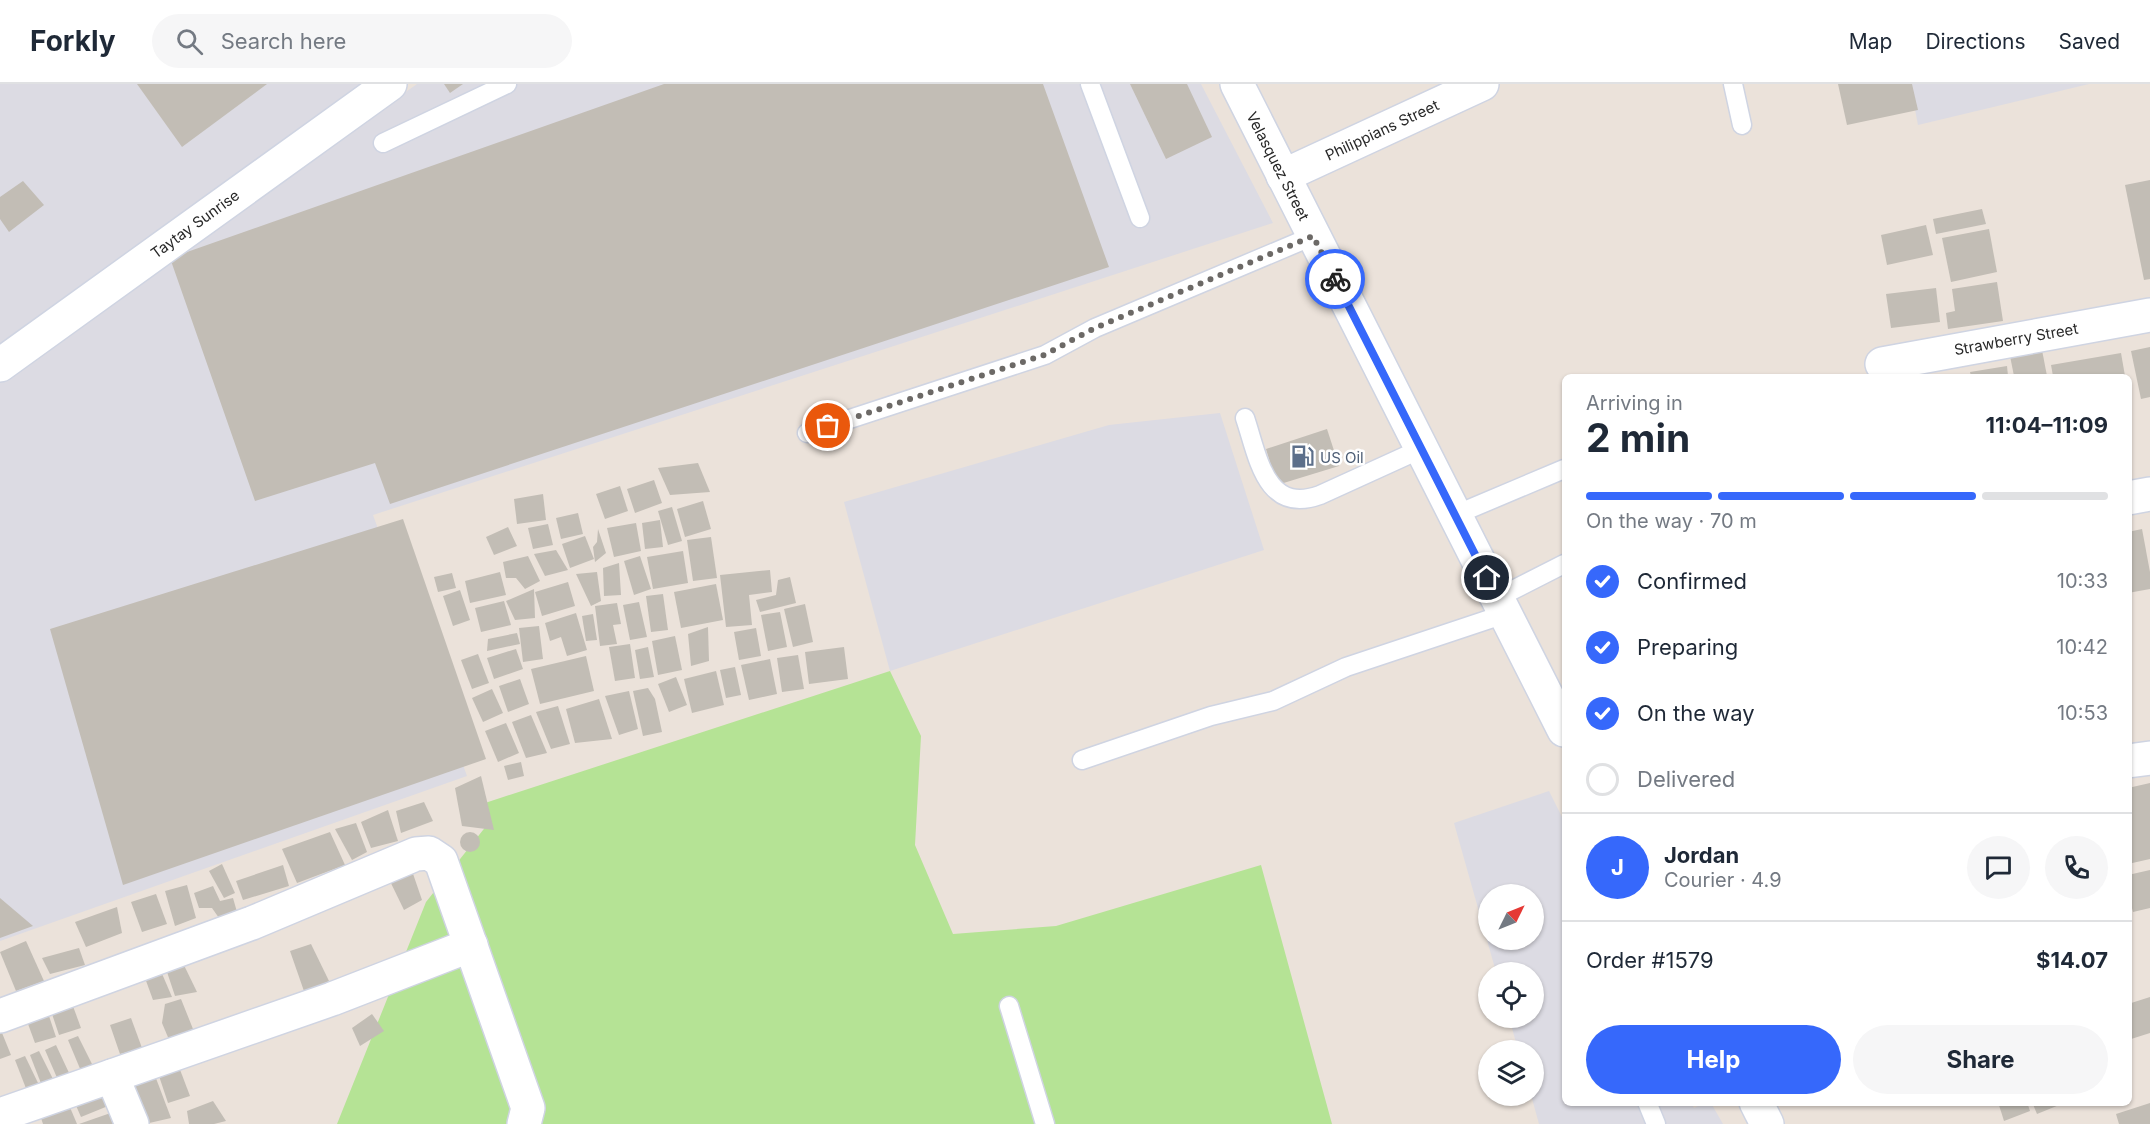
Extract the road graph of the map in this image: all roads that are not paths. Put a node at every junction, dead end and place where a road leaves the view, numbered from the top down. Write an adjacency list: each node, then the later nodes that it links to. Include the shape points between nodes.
1 (390, 84): 14 (street, Taytay Sunrise)
2 (507, 84): 8 (lane)
3 (1089, 84): 10 (lane)
4 (1237, 84): 9 (street, Velasquez Street)
5 (1482, 84): 9 (street, Philippians Street)
6 (1732, 84): 7 (lane)
7 (1742, 125)
8 (383, 144)
9 (1283, 176): 11 (street, Velasquez Street)
10 (1140, 218)
11 (1313, 236): 16 (lane, via 1095,328 1044,355); 17 (street, Velasquez Street)
12 (2150, 315): 13 (street, Strawberry Street)
13 (1882, 364)
14 (0, 365)
15 (1245, 418): 17 (lane, via 1267,481 1287,498 1305,501)
16 (807, 433)
17 (1421, 449): 21 (street, Velasquez Street)
18 (1562, 470): 21 (lane)
19 (2150, 494): 20 (street)
20 (2132, 497)
21 (1455, 515): 23 (street, Velasquez Street)
22 (1562, 565): 23 (lane)
23 (1501, 606): 24 (street, Velasquez Street); 26 (lane, via 1346,667 1273,701 1211,716)
24 (1562, 726)
25 (2150, 758): 27 (street)
26 (1082, 760)
27 (2132, 760)
28 (471, 945): 30 (street, via 441,861 429,853 416,854 252,923); 31 (street, via 332,999); 36 (street, via 528,1108)
29 (1009, 1006): 37 (lane)
30 (0, 1016)
31 (112, 1076): 34 (street); 35 (street)
32 (1649, 1106): 38 (lane)
33 (1758, 1106): 39 (street)
34 (0, 1115)
35 (132, 1124)
36 (524, 1124)
37 (1045, 1124)
38 (1656, 1124)
39 (1767, 1124)

